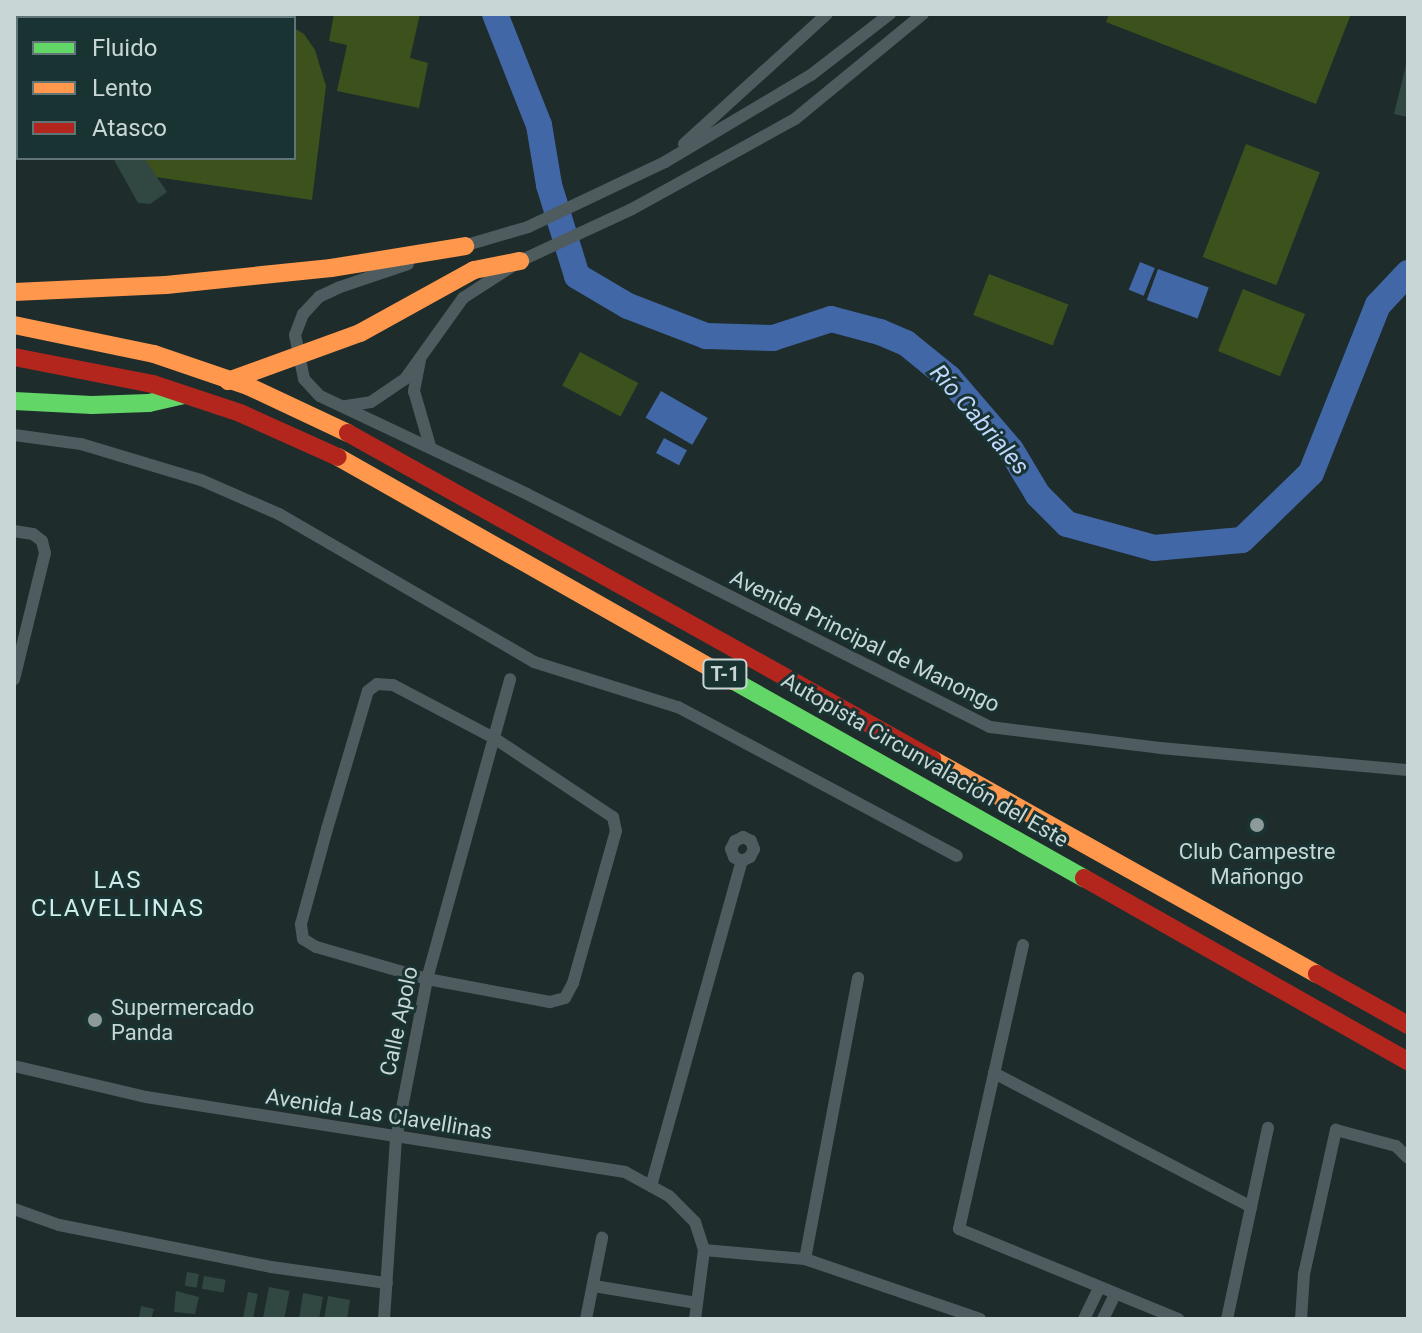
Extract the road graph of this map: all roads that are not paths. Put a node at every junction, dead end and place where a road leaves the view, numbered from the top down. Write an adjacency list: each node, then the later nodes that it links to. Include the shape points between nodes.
1 (827, 14): 4 (street)
2 (890, 14): 4 (street, via 811,75)
3 (923, 14): 6 (street, via 795,119 632,209)
4 (665, 162): 5 (street, Avenida Principal de Manongo, via 528,227)
5 (465, 246): 7 (highway, via 331,268 181,284); 12 (street, Avenida Principal de Manongo, via 340,287 319,297 303,314 295,335 304,379 320,396)
6 (520, 261): 9 (street, via 463,298); 11 (highway, via 474,270 360,333 190,394 149,403)
7 (14, 292)
8 (14, 325): 25 (highway, Autopista Circunvalación del Este / T-1, via 154,354 248,386 332,424)
9 (421, 355): 12 (street, via 391,389 371,402); 14 (street, via 414,391)
10 (14, 357): 26 (highway, Autopista Circunvalación del Este / T-1, via 165,388 324,449)
11 (14, 401)
12 (346, 406): 14 (street, Avenida Principal de Manongo)
13 (14, 435): 20 (street, via 81,444 201,480 279,514 534,662 678,707)
14 (430, 446): 19 (street, Avenida Principal de Manongo, via 990,727)
15 (14, 531): 16 (street, via 33,534 45,553)
16 (14, 679)
17 (510, 679): 18 (street, Calle Apolo)
18 (494, 738): 24 (street, Calle Apolo); 24 (street, via 599,804 613,817 616,831 565,998 550,1002); 24 (street, via 393,685 377,684 368,691 316,869 301,924 303,939)
19 (1408, 770)
20 (957, 856)
21 (742, 861): 32 (street)
22 (1023, 945): 28 (street)
23 (858, 978): 37 (street)
24 (427, 979): 30 (street, Calle Apolo)
25 (1408, 1025)
26 (1408, 1061)
27 (14, 1066): 30 (street, Avenida Las Clavellinas, via 146,1097)
28 (994, 1073): 33 (street); 40 (street, via 959,1229)
29 (1268, 1128): 33 (street)
30 (396, 1139): 32 (street, Avenida Las Clavellinas, via 579,1163 625,1172); 38 (street, Calle Apolo)
31 (1408, 1158): 51 (street, via 1396,1146 1336,1130 1304,1274)
32 (651, 1186): 36 (street, Avenida Las Clavellinas, via 695,1222)
33 (1251, 1207): 50 (street)
34 (14, 1209): 38 (street, via 59,1225 271,1267)
35 (602, 1238): 39 (street)
36 (704, 1250): 37 (street); 42 (street)
37 (805, 1259): 46 (street)
38 (387, 1283): 43 (street, Calle Apolo)
39 (594, 1286): 42 (street); 44 (street)
40 (1099, 1288): 41 (street); 47 (street)
41 (1115, 1294): 48 (street); 49 (street)
42 (697, 1303): 45 (street)
43 (384, 1319)
44 (586, 1319)
45 (695, 1319)
46 (980, 1319)
47 (1084, 1319)
48 (1103, 1319)
49 (1178, 1319)
50 (1227, 1319)
51 (1301, 1319)

